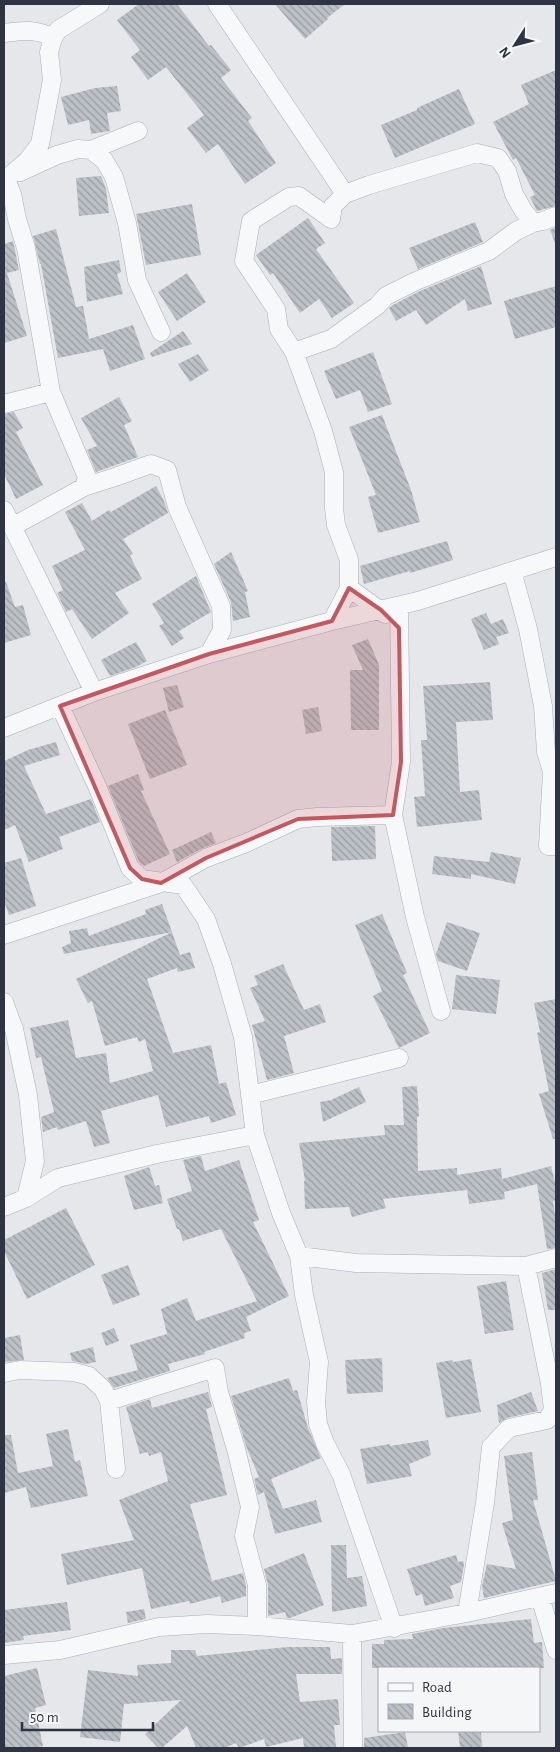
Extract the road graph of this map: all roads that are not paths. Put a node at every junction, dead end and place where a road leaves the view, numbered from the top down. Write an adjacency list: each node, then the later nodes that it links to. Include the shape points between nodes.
1 (100, 4): 4 (street, via 58,30)
2 (217, 4): 8 (street)
3 (4, 33): 4 (street, via 27,30)
4 (53, 38): 7 (street, via 49,52 52,80 40,144 28,160)
5 (138, 131): 6 (street)
6 (91, 150): 7 (street, via 78,149 57,155); 13 (street, via 104,160 114,177 127,222 137,280)
7 (5, 180): 11 (street, via 12,194)
8 (345, 194): 12 (street, via 476,153 498,158 507,171 514,194); 14 (street, via 334,206 331,219 299,196 289,197 251,221 244,261 276,309 279,329)
9 (4, 206): 11 (street)
10 (556, 216): 12 (street)
11 (17, 219): 15 (street, via 26,248)
12 (532, 223): 14 (street, via 489,251 386,296 331,339)
13 (161, 332)
14 (294, 352): 22 (street, via 323,431 334,472 336,525 349,560)
15 (51, 392): 16 (street); 17 (street, via 87,477)
16 (4, 404)
17 (84, 487): 19 (street); 27 (street, via 151,464 167,470 177,507 221,606 222,630)
18 (4, 510): 19 (street)
19 (12, 526): 28 (street)
20 (556, 557): 21 (street)
21 (512, 571): 23 (street); 32 (street, via 528,629 543,706 546,752 552,771 548,846)
22 (349, 588): 24 (street); 25 (street)
23 (399, 606): 24 (street); 26 (street)
24 (381, 610): 25 (street); 26 (street)
25 (332, 621): 27 (street)
26 (399, 628): 31 (street, via 401,762)
27 (209, 654): 28 (street)
28 (94, 692): 29 (street)
29 (60, 706): 30 (street); 33 (street, via 130,868 142,880)
30 (4, 728)
31 (393, 815): 33 (street, via 298,819 206,858); 36 (street, via 415,917)
32 (556, 846)
33 (161, 882): 34 (street); 38 (street, via 183,885 206,919 243,1037)
34 (4, 935)
35 (4, 1002): 40 (street, via 14,1029 28,1095)
36 (442, 1011)
37 (399, 1058): 38 (street)
38 (250, 1095): 39 (street)
39 (255, 1135): 41 (street); 44 (street)
40 (34, 1165): 41 (street); 42 (street)
41 (58, 1178): 42 (street)
42 (26, 1198): 43 (street)
43 (4, 1206)
44 (299, 1256): 46 (street, via 356,1263); 54 (street, via 319,1362 318,1424 341,1474)
45 (556, 1258): 46 (street)
46 (526, 1266): 49 (street)
47 (4, 1373): 48 (street, via 20,1370 74,1372 89,1376 103,1389)
48 (109, 1402): 50 (street); 53 (street, via 215,1368 250,1507 244,1536 257,1584)
49 (555, 1410): 52 (street, via 547,1420 510,1428 491,1447)
50 (116, 1469)
51 (548, 1595): 52 (street); 56 (street)
52 (467, 1614): 54 (street)
53 (257, 1626): 55 (street); 57 (street, via 159,1626 60,1650)
54 (394, 1628): 55 (street)
55 (352, 1634): 58 (street)
56 (556, 1650)
57 (4, 1656)
58 (353, 1748)

